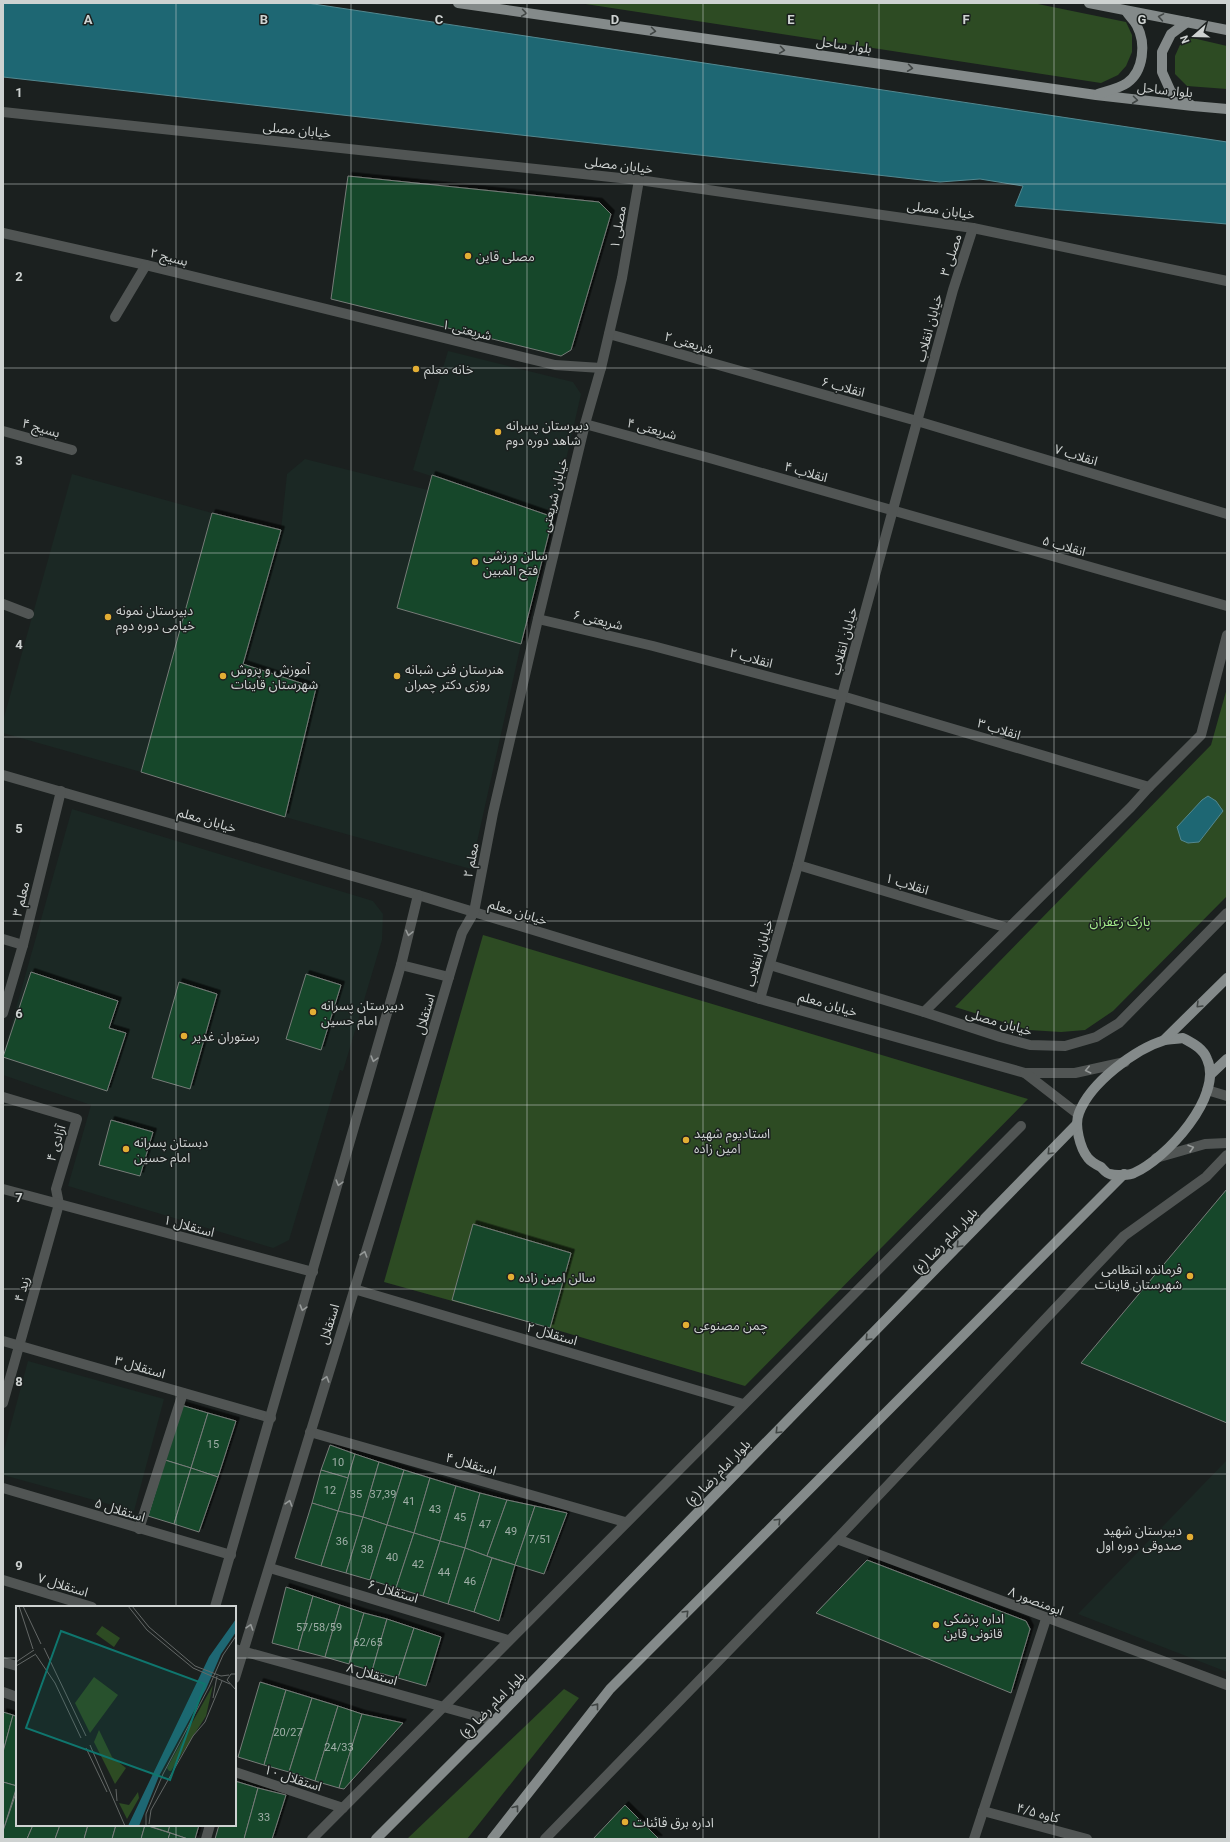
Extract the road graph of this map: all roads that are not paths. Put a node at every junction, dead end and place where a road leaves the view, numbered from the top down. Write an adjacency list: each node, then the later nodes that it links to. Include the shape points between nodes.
1 (458, 3): 6 (main road, بلوار ساحل, one-way to 6)
2 (1089, 3): 3 (main road)
3 (1126, 11): 4 (main road, one-way to 3); 6 (main road, via 1137,26 1141,41 1142,58 1138,71 1127,83)
4 (1187, 22): 5 (main road); 7 (main road, via 1171,34 1162,52 1162,72 1171,92)
5 (1227, 30)
6 (1096, 95): 7 (main road, بلوار ساحل, one-way to 7)
7 (1193, 106): 8 (main road, بلوار ساحل)
8 (1227, 108)
9 (3, 112): 10 (street, خیابان مصلی)
10 (640, 180): 11 (street, خیابان مصلی); 14 (street, مصلی ۱)
11 (973, 228): 15 (street, خیابان مصلی); 16 (street, مصلی ۳)
12 (3, 233): 13 (street, بسیج ۲)
13 (146, 265): 17 (street, بسیج ۲); 18 (street)
14 (622, 278): 19 (street, خیابان شریعتی)
15 (1227, 282)
16 (953, 290): 22 (street, خیابان انقلاب)
17 (328, 310): 20 (street, شریعتی ۱, via 555,365)
18 (115, 317)
19 (609, 334): 20 (street, خیابان شریعتی); 21 (street, شریعتی ۲)
20 (601, 368): 23 (street, خیابان شریعتی)
21 (761, 378): 22 (street, انقلاب ۶)
22 (917, 421): 27 (street, خیابان انقلاب); 28 (street, انقلاب ۷)
23 (585, 424): 26 (street, شریعتی ۴); 32 (street, خیابان شریعتی)
24 (3, 431): 25 (street, بسیج ۴)
25 (72, 450)
26 (712, 459): 27 (street, انقلاب ۴)
27 (893, 510): 30 (street, انقلاب ۵); 35 (street, خیابان انقلاب)
28 (1227, 514)
29 (3, 604): 31 (street)
30 (1227, 606)
31 (29, 614)
32 (538, 619): 34 (street, شریعتی ۶); 39 (street, خیابان شریعتی)
33 (1227, 636): 37 (street, via 1201,736)
34 (653, 646): 35 (street, انقلاب ۲)
35 (842, 696): 37 (street, انقلاب ۳); 40 (street, خیابان انقلاب)
36 (3, 774): 38 (street, خیابان معلم)
37 (1149, 787): 44 (street)
38 (60, 791): 41 (street, خیابان معلم); 46 (street, معلم ۳)
39 (493, 813): 42 (street, معلم ۲)
40 (798, 864): 44 (street, انقلاب ۱); 48 (street, خیابان انقلاب)
41 (418, 895): 42 (street, خیابان معلم); 47 (street, one-way to 47)
42 (474, 912): 49 (street, استقلال, via 462,933); 51 (street, خیابان معلم)
43 (1227, 913): 52 (street, خیابان مصلی, via 1119,1023 1096,1037 1065,1046 1030,1045)
44 (1008, 928): 52 (street)
45 (3, 938): 46 (street)
46 (23, 945): 53 (street, معلم ۳)
47 (401, 965): 49 (street); 70 (street, one-way to 70)
48 (770, 965): 51 (street, خیابان انقلاب); 52 (street, خیابان مصلی)
49 (449, 977): 71 (street, استقلال, one-way to 49)
50 (1227, 978): 54 (main road, one-way to 54)
51 (760, 999): 57 (street, خیابان معلم)
52 (924, 1012)
53 (3, 1013)
54 (1164, 1040): 56 (main road); 58 (main road, via 1182,1038 1198,1046 1208,1058)
55 (1227, 1059): 58 (main road)
56 (1126, 1061): 57 (street, one-way to 57, via 1075,1073); 62 (main road, via 1095,1088)
57 (1025, 1073): 62 (street)
58 (1211, 1074): 59 (main road)
59 (1207, 1090): 60 (street); 66 (main road, via 1183,1134)
60 (1227, 1096)
61 (3, 1097): 69 (street, آزادی ۴, via 77,1119 56,1189)
62 (1078, 1119): 67 (main road, via 1077,1135 1088,1158 1110,1174); 98 (main road, بلوار امام رضا (ع), one-way to 98)
63 (1021, 1126): 76 (street)
64 (1227, 1142): 66 (street, one-way to 64, via 1205,1144)
65 (1227, 1155): 82 (street, via 1206,1177 1124,1236)
66 (1156, 1158): 67 (main road, via 1133,1174)
67 (1124, 1174): 106 (main road, one-way to 67, via 610,1689)
68 (3, 1189): 69 (street, استقلال ۱)
69 (59, 1204): 70 (street, استقلال ۱); 73 (street, زید ۴)
70 (313, 1272): 77 (street, one-way to 77)
71 (354, 1289): 76 (street, استقلال ۲); 78 (street, استقلال, one-way to 71)
72 (3, 1341): 73 (street, استقلال ۳)
73 (19, 1346): 74 (street, استقلال ۳); 75 (street, زید ۴)
74 (183, 1393): 77 (street, استقلال ۳); 81 (street)
75 (3, 1403)
76 (743, 1404): 80 (street)
77 (270, 1418): 83 (street)
78 (310, 1432): 80 (street, استقلال ۴); 84 (street, استقلال, one-way to 78)
79 (3, 1488): 81 (street, استقلال ۵)
80 (625, 1522): 89 (street)
81 (139, 1529): 83 (street, استقلال ۵)
82 (837, 1539): 88 (street, ابومنصور ۸); 107 (street)
83 (231, 1555): 87 (street)
84 (270, 1568): 89 (street, استقلال ۶); 90 (street, استقلال, one-way to 84)
85 (3, 1580): 86 (street, استقلال ۷)
86 (89, 1606)
87 (215, 1606)
88 (1046, 1619): 94 (street, ابومنصور ۸); 101 (street)
89 (508, 1640): 97 (street)
90 (239, 1650): 93 (street, استقلال); 97 (street, استقلال ۸)
91 (3, 1662): 92 (street)
92 (16, 1666)
93 (236, 1671)
94 (1227, 1685)
95 (3, 1692): 96 (street)
96 (16, 1697)
97 (442, 1706): 98 (street, استقلال ۸); 100 (street)
98 (494, 1721): 105 (main road, بلوار امام رضا (ع))
99 (236, 1772): 100 (street, استقلال ۱۰)
100 (343, 1808): 104 (street)
101 (983, 1811): 108 (street); 109 (street, کاوه ۴/۵)
102 (210, 1826): 103 (street)
103 (206, 1839)
104 (312, 1839)
105 (376, 1839)
106 (492, 1839)
107 (545, 1839)
108 (974, 1839)
109 (1086, 1839)

